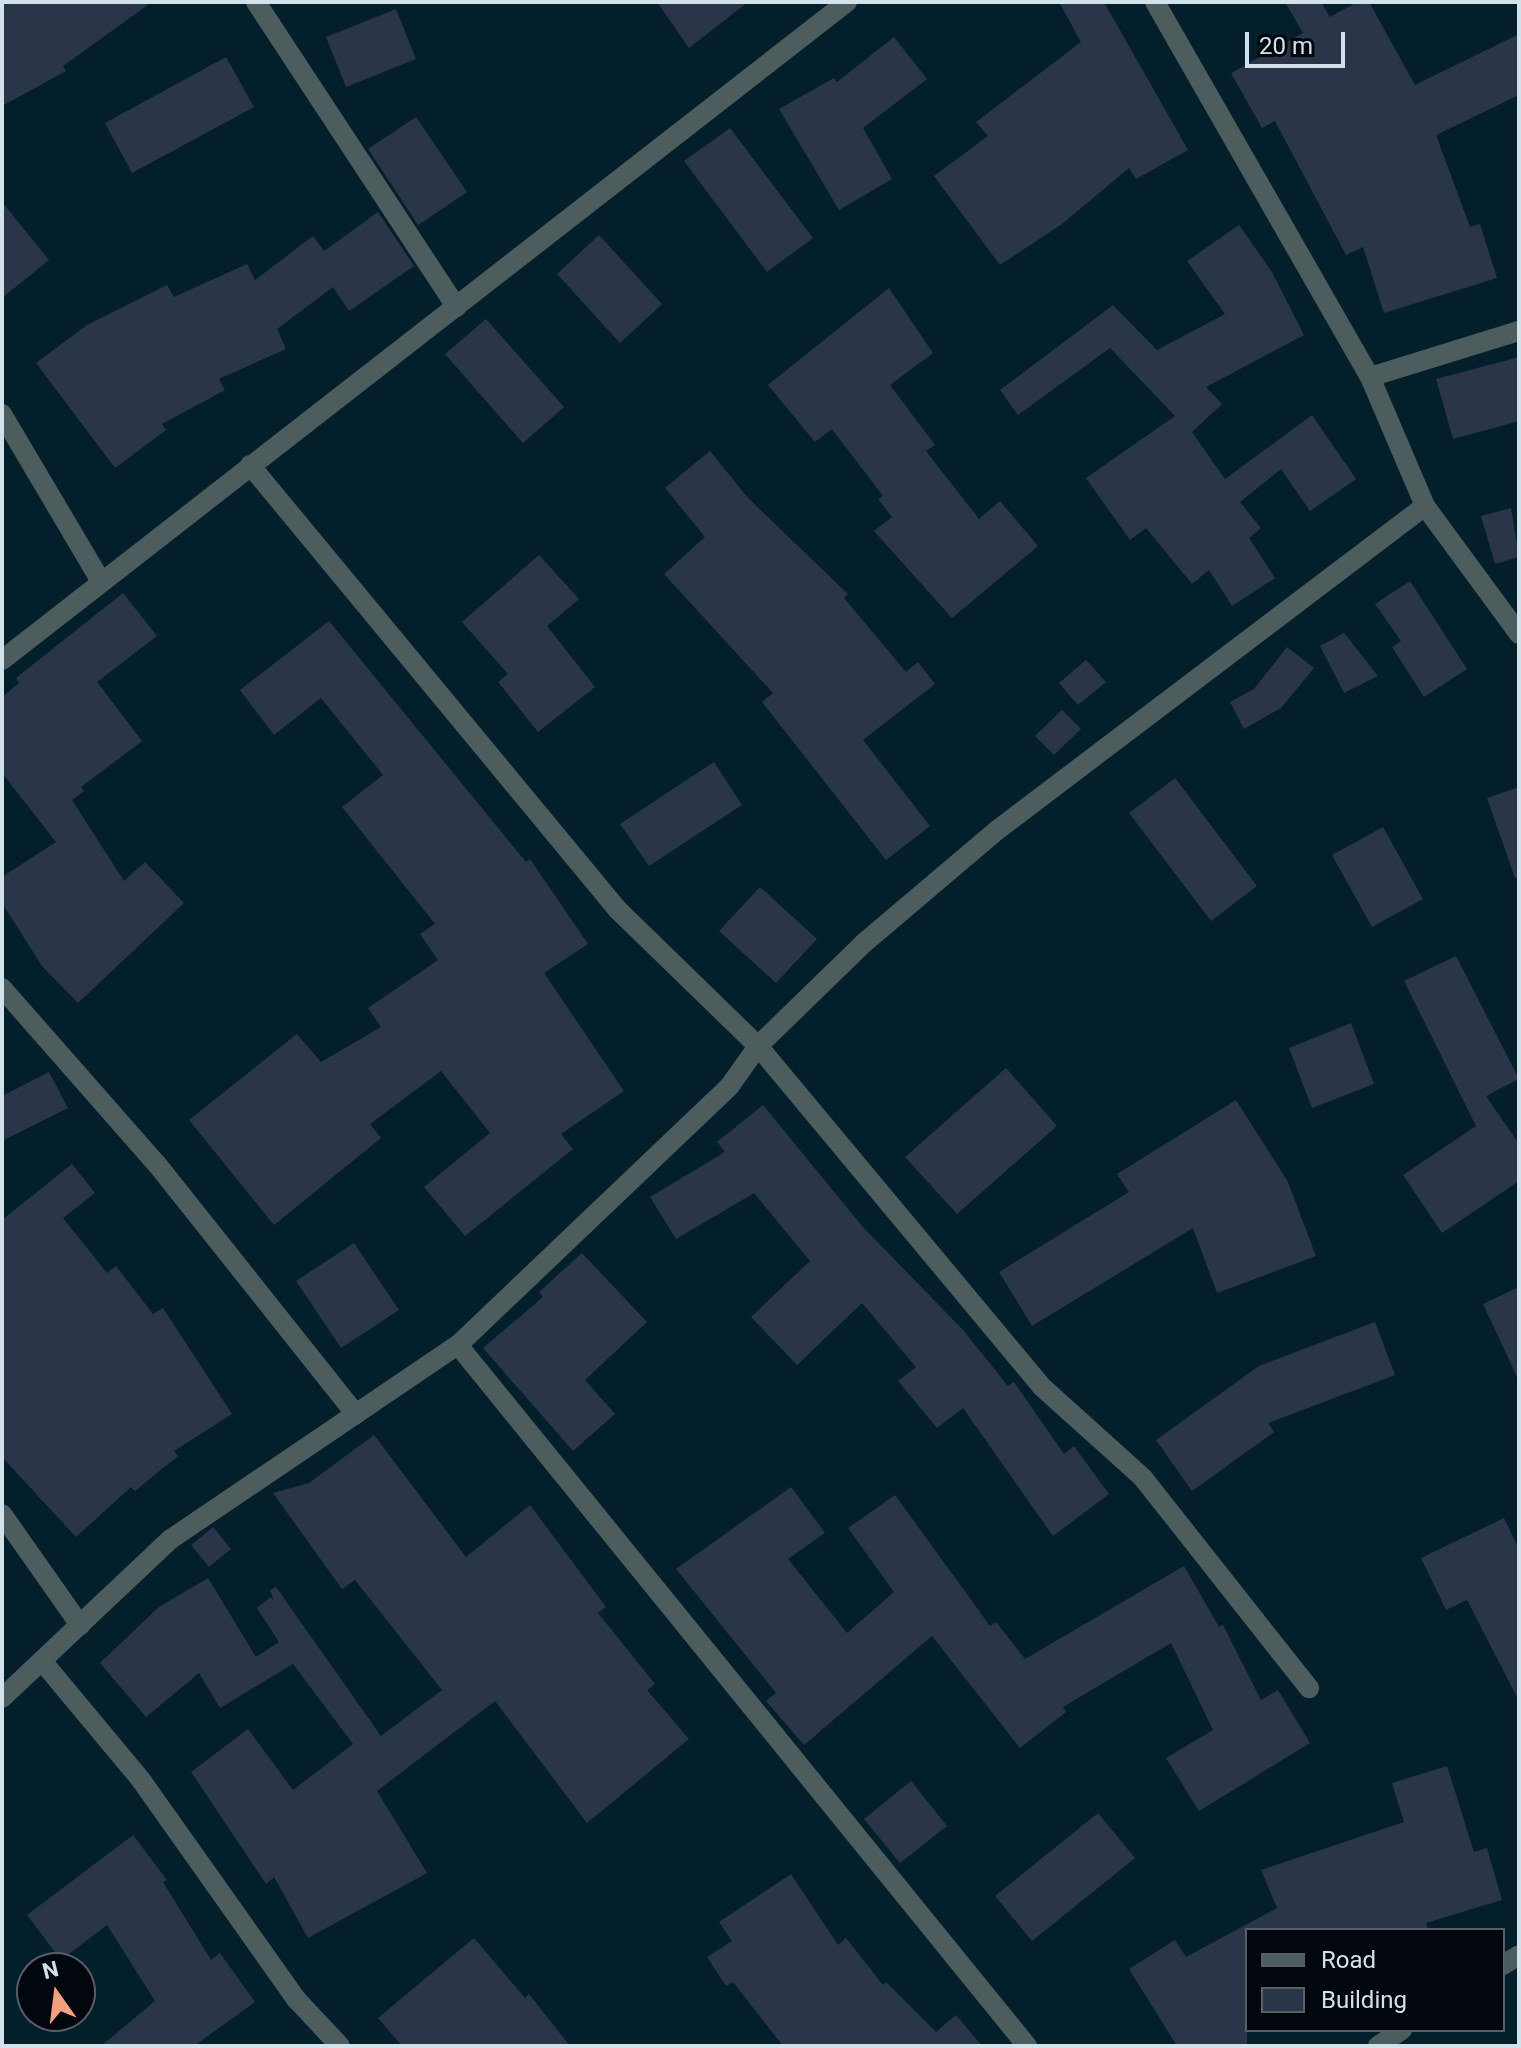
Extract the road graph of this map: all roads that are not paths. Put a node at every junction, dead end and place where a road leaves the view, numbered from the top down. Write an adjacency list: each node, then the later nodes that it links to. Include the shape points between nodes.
1 (256, 2): 4 (street)
2 (847, 2): 4 (street)
3 (1155, 2): 6 (street)
4 (456, 307): 8 (street)
5 (1519, 331): 6 (street)
6 (1370, 377): 9 (street)
7 (2, 414): 10 (street)
8 (250, 465): 10 (street); 14 (street, via 617,909)
9 (1425, 506): 11 (street); 14 (street, via 996,831 864,943)
10 (100, 580): 12 (street)
11 (1519, 634)
12 (2, 660)
13 (2, 988): 16 (street, via 156,1163)
14 (758, 1046): 15 (street, via 729,1087); 20 (street, via 1041,1386 1143,1478)
15 (458, 1345): 16 (street); 24 (street)
16 (356, 1414): 18 (street, via 171,1539)
17 (2, 1514): 18 (street)
18 (80, 1625): 19 (street)
19 (42, 1661): 21 (street); 23 (street, via 141,1780 297,2000)
20 (1309, 1688)
21 (2, 1698)
22 (1399, 2032): 25 (street)
23 (340, 2046)
24 (1027, 2046)
25 (1378, 2046)

